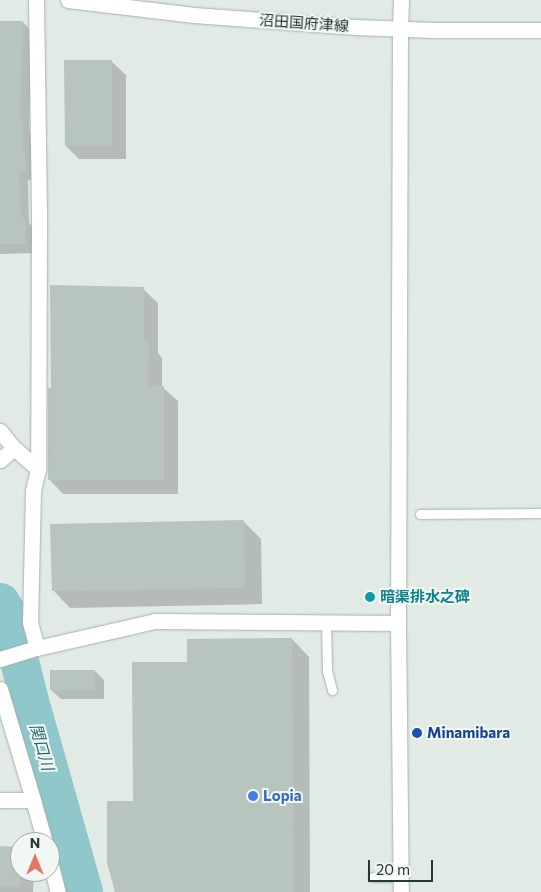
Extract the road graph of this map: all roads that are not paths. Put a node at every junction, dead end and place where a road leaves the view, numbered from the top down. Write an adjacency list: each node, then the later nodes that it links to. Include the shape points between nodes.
1 (36, 0): 9 (street)
2 (68, 0): 4 (street, 沼田国府津線, via 194,15)
3 (401, 0): 4 (street)
4 (400, 29): 5 (street, 沼田国府津線); 13 (street)
5 (541, 30)
6 (0, 431): 7 (street)
7 (14, 448): 8 (street); 9 (street)
8 (0, 460)
9 (38, 469): 14 (street, via 32,490 30,622)
10 (541, 513): 11 (lane)
11 (420, 514)
12 (326, 622): 13 (street); 14 (street, via 155,621); 17 (lane, via 327,672)
13 (398, 623): 22 (street)
14 (37, 648): 15 (street)
15 (0, 659)
16 (0, 689): 19 (street)
17 (332, 690)
18 (0, 800): 19 (street)
19 (33, 800): 20 (street)
20 (42, 832)
21 (373, 877): 22 (lane)
22 (401, 885)

